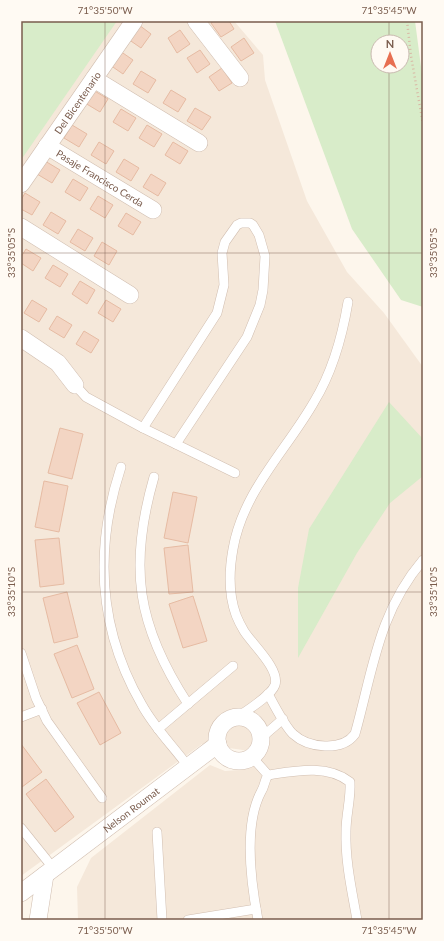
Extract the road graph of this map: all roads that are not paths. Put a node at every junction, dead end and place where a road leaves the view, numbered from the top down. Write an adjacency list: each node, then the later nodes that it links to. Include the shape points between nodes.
1 (134, 21): 4 (street, Del Bicentenario)
2 (196, 21): 3 (street)
3 (240, 78)
4 (94, 79): 5 (street); 6 (street, Del Bicentenario)
5 (199, 143)
6 (47, 146): 7 (street, Del Bicentenario); 8 (street, Pasaje Francisco Cerda)
7 (21, 184)
8 (153, 210)
9 (21, 227): 10 (street)
10 (130, 295)
11 (348, 302): 22 (lane, via 339,346 324,385 253,492 234,544 229,579 231,595 244,630 275,675 275,683)
12 (21, 338): 13 (street, via 58,363)
13 (75, 385): 14 (lane, via 86,397)
14 (143, 428): 15 (lane); 15 (lane, via 217,312 224,285 222,253 225,242 237,225 250,223 259,235 265,256 260,305 247,338)
15 (176, 444): 17 (lane)
16 (121, 467): 28 (lane, via 112,493 106,527 103,575 106,603 117,650 129,682)
17 (235, 473)
18 (154, 478): 23 (lane, via 144,510 140,544 140,578 145,612 155,644 169,675)
19 (423, 560): 27 (lane, via 400,591 384,624 351,739 337,745 321,746 308,743 293,734)
20 (21, 653): 24 (lane)
21 (234, 666): 23 (lane)
22 (268, 694): 26 (lane); 27 (lane)
23 (188, 704): 28 (lane)
24 (42, 709): 25 (lane); 34 (lane, via 47,721)
25 (21, 717)
26 (236, 718): 29 (street, via 250,720 256,725); 30 (street, via 229,720 219,730)
27 (283, 719): 29 (lane)
28 (158, 729): 32 (lane)
29 (261, 738): 31 (street, via 257,752)
30 (218, 744): 31 (street, via 220,751 231,760 239,761); 32 (street, Nelson Roumat)
31 (252, 757): 33 (lane)
32 (187, 765): 37 (street, Nelson Roumat)
33 (268, 775): 39 (lane, via 252,818); 44 (lane, via 326,771 341,775 350,782 346,830 348,866)
34 (102, 798)
35 (21, 828): 37 (lane)
36 (157, 832): 41 (lane)
37 (49, 872): 38 (street, Nelson Roumat); 40 (street)
38 (21, 893)
39 (256, 909): 42 (lane); 43 (lane)
40 (38, 920)
41 (162, 920)
42 (188, 920)
43 (258, 920)
44 (357, 920)

